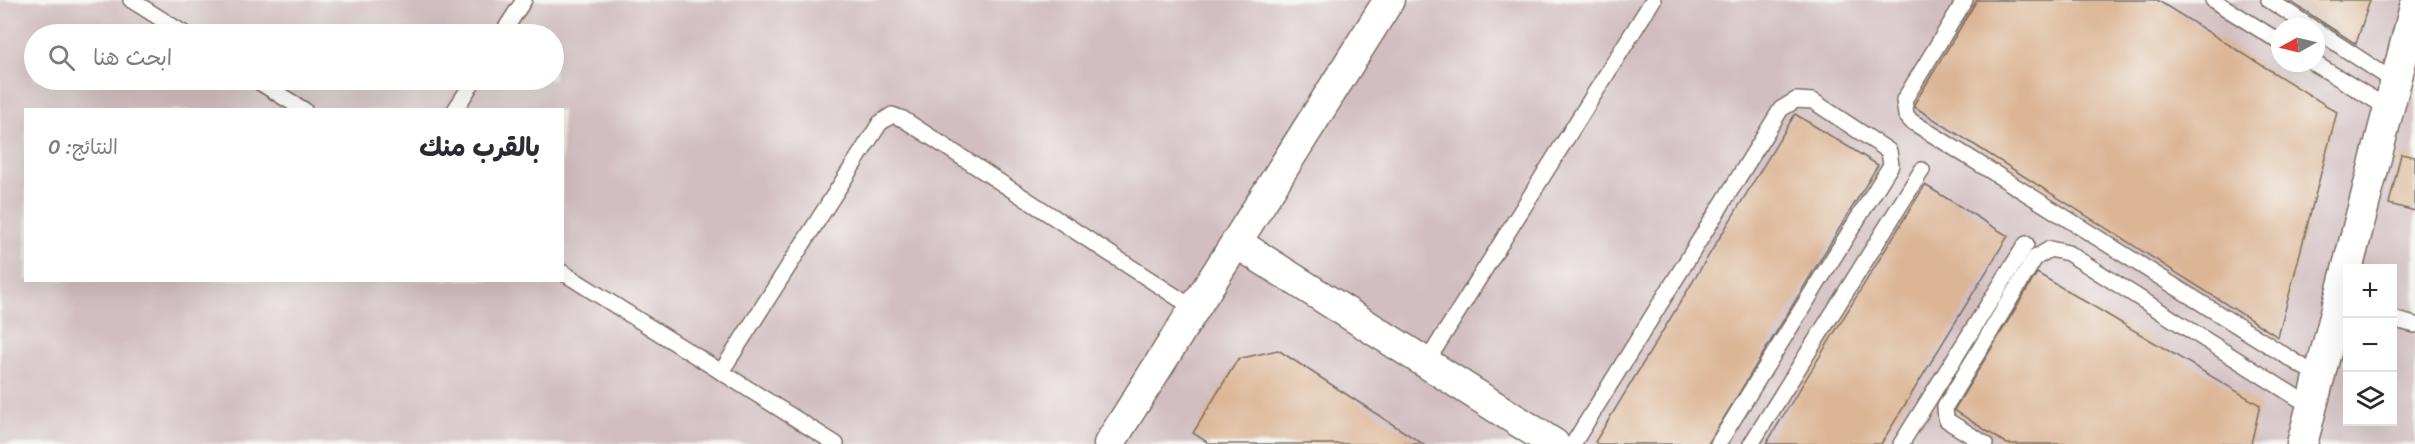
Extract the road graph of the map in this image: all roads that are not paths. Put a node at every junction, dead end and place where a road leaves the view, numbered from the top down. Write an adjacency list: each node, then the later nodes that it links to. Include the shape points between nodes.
1 (130, 0): 10 (lane)
2 (524, 0): 11 (lane)
3 (1389, 0): 21 (street)
4 (1653, 0): 28 (lane)
5 (1965, 0): 30 (lane, via 1904,100 1911,121)
6 (2212, 0): 12 (lane)
7 (2269, 0): 9 (lane)
8 (2415, 7): 17 (street)
9 (2297, 18)
10 (169, 24)
11 (508, 24)
12 (2271, 36)
13 (2325, 38): 17 (lane)
14 (2325, 68): 17 (lane)
15 (272, 90): 18 (lane)
16 (468, 90): 19 (lane)
17 (2392, 95): 24 (street)
18 (301, 108)
19 (456, 108)
20 (1922, 170): 37 (lane)
21 (1237, 243): 25 (street); 28 (street)
22 (2026, 244): 38 (lane)
23 (564, 273): 29 (lane)
24 (2342, 306): 30 (street)
25 (1195, 309): 29 (lane, via 903,118 892,115 880,123); 33 (street)
26 (2397, 320): 27 (lane)
27 (2415, 325)
28 (1426, 363): 34 (street)
29 (721, 372): 32 (lane)
30 (2318, 376): 31 (street)
31 (2312, 407): 39 (lane, via 2068,253 2050,249 2035,258 1945,407 1946,419); 40 (street)
32 (836, 444)
33 (1109, 444)
34 (1554, 444)
35 (1573, 444): 36 (lane, via 1781,109 1796,100 1813,101 1889,151 1891,165)
36 (1718, 444)
37 (1751, 444)
38 (1901, 444)
39 (1985, 444)
40 (2302, 444)

